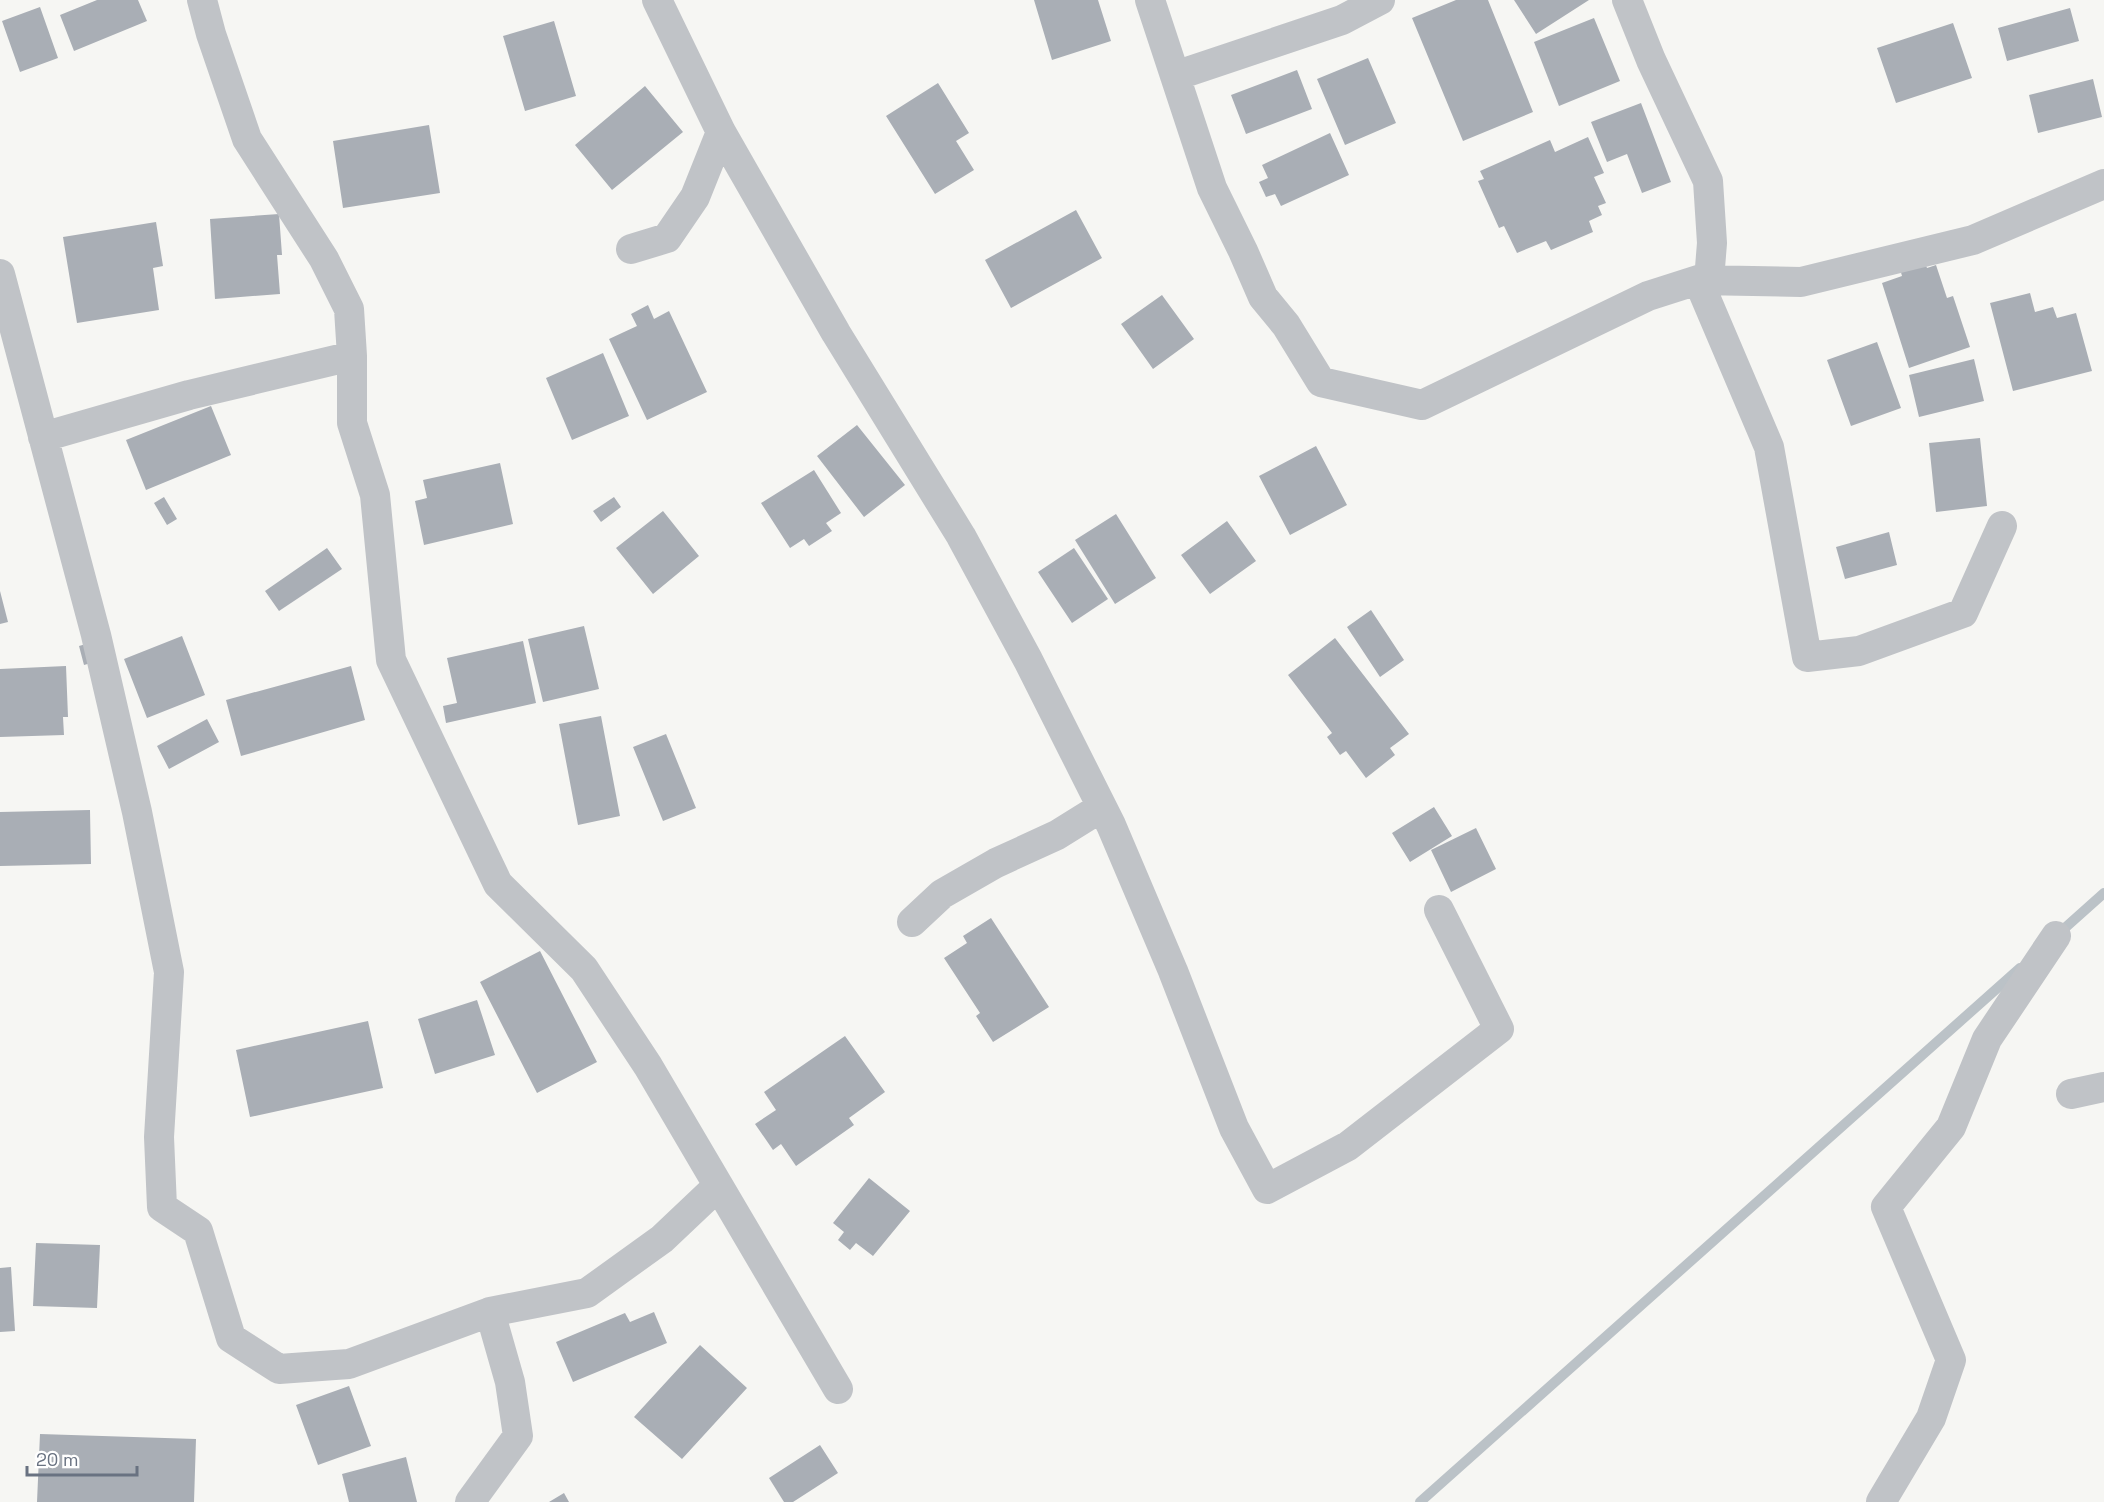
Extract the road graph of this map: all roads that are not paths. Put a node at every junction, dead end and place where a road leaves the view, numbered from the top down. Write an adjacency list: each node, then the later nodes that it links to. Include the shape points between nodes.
1 (202, 0): 12 (street, via 247,139 324,259 349,309)
2 (657, 0): 7 (street)
3 (1150, 0): 6 (street)
4 (1380, 0): 6 (street, via 1342,20)
5 (1628, 0): 11 (street, via 1651,60 1708,181 1713,243)
6 (1175, 76): 11 (street, via 1212,188 1263,297 1286,325 1321,382 1422,405 1648,296)
7 (721, 132): 9 (street, via 695,197 667,238); 15 (street, via 836,333 961,536)
8 (2104, 184): 11 (street, via 1973,240 1801,282)
9 (631, 249)
10 (0, 274): 13 (street)
11 (1704, 280): 14 (street, via 1769,447 1807,657 1859,651 1963,613)
12 (352, 356): 13 (street, via 189,395); 21 (street, via 352,423 375,495 391,660 498,884 584,969 648,1066)
13 (43, 437): 22 (street, via 96,635 169,972 159,1137 162,1207 198,1231 231,1338 279,1369 349,1364)
14 (2002, 526)
15 (1102, 807): 16 (street, via 1173,971 1234,1128 1267,1189 1348,1146 1499,1029); 17 (street, via 1058,835 996,863 942,894)
16 (1438, 910)
17 (912, 922)
18 (2056, 936): 25 (street, via 1987,1039 1951,1126 1886,1207 1951,1360 1931,1418)
19 (2104, 1087): 20 (street)
20 (2071, 1094)
21 (718, 1186): 22 (street, via 662,1239 587,1293); 23 (street)
22 (490, 1312): 24 (street, via 510,1382 518,1436)
23 (838, 1389)
24 (470, 1502)
25 (1881, 1502)

